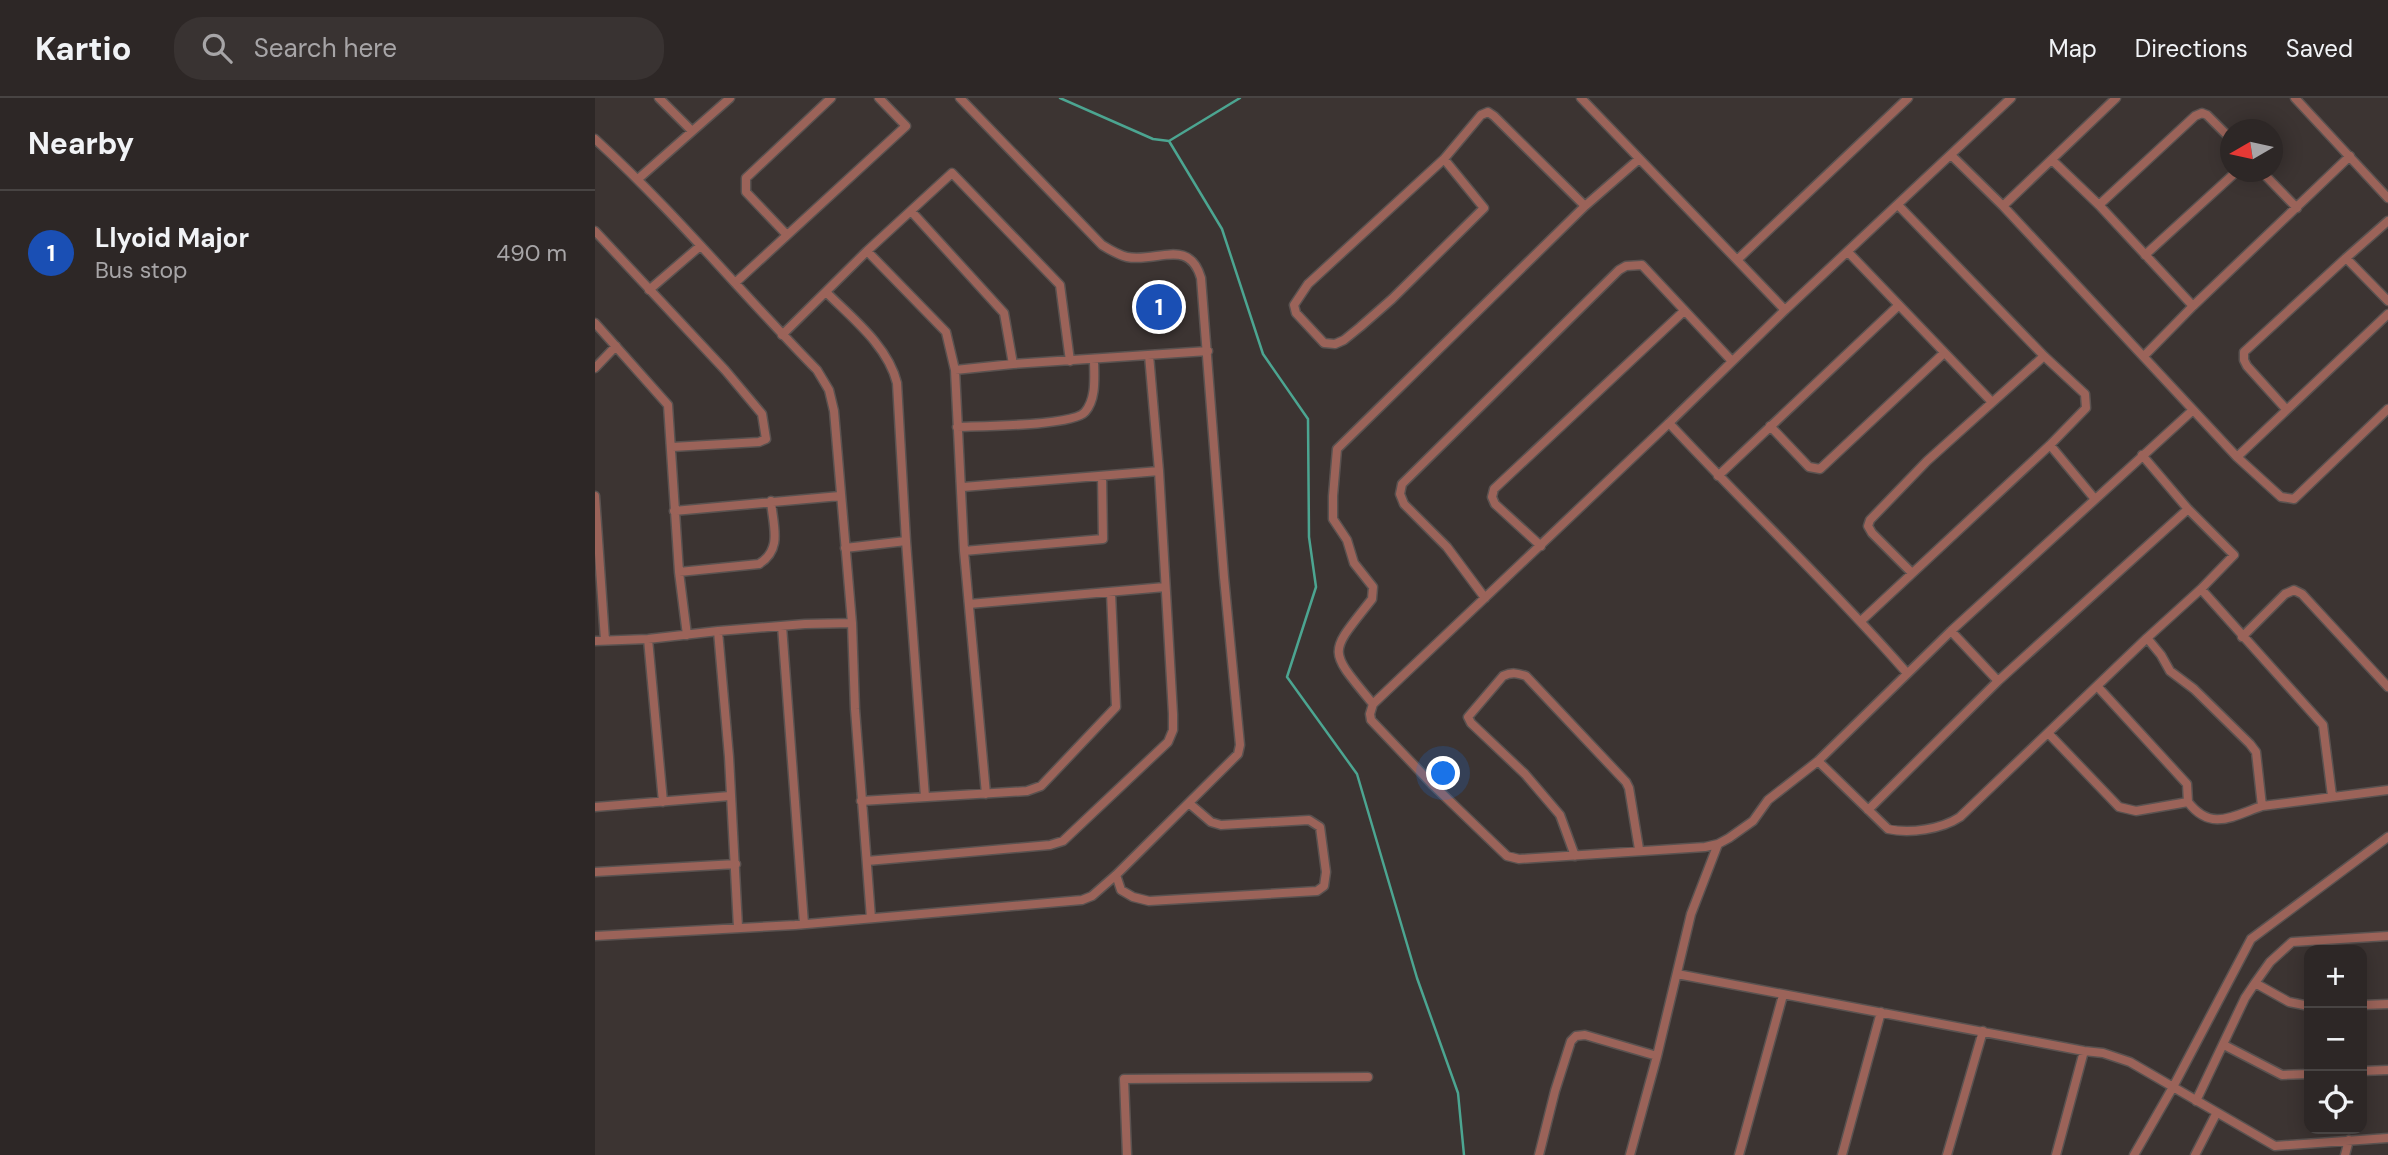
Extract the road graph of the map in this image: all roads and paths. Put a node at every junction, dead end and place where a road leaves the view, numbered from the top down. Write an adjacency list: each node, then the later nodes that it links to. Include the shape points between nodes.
1 (659, 98): 12 (street)
2 (730, 98): 12 (street)
3 (831, 98): 31 (street, via 746,178 745,192)
4 (879, 98): 31 (street, via 906,126)
5 (960, 98): 50 (street, via 1102,246 1129,258 1171,255 1193,259 1202,278)
6 (1581, 98): 17 (street)
7 (1908, 98): 37 (street)
8 (2011, 98): 14 (street)
9 (2116, 98): 18 (street)
10 (2295, 98): 15 (street)
11 (2220, 128): 24 (street, via 2207,115 2195,116)
12 (692, 131): 19 (street)
13 (595, 139): 19 (street)
14 (1951, 155): 23 (street); 26 (street)
15 (2350, 156): 22 (street); 27 (street)
16 (1444, 159): 16 (street, via 1299,295 1296,313 1324,343 1335,344 1360,327 1484,208); 25 (street, via 1475,120 1488,112)
17 (1639, 159): 25 (street); 37 (street)
18 (2052, 160): 24 (street); 26 (street)
19 (638, 179): 32 (street)
20 (2225, 182): 35 (street)
21 (2272, 182): 27 (street)
22 (2388, 198)
23 (1898, 205): 34 (street); 53 (street)
24 (2099, 205): 35 (street)
25 (1585, 206): 109 (street, via 1337,449 1333,519 1347,540 1354,563 1373,587 1372,599 1343,636 1338,654 1342,666)
26 (2003, 206): 54 (street)
27 (2297, 208): 43 (street)
28 (911, 211): 33 (street); 56 (street, via 952,173 1060,285); 58 (street, via 1004,313)
29 (2388, 221): 36 (street)
30 (595, 231): 39 (street)
31 (787, 236): 38 (street)
32 (699, 247): 38 (street); 39 (street)
33 (867, 251): 40 (street); 60 (street, via 946,332)
34 (1848, 252): 42 (street); 44 (street)
35 (2145, 255): 43 (street)
36 (2346, 258): 41 (street); 62 (street, via 2245,352 2247,366)
37 (1737, 260): 44 (street)
38 (735, 283): 48 (street)
39 (649, 290): 69 (street, via 725,370 765,422 766,439 759,442)
40 (826, 292): 48 (street); 82 (street, via 887,355 894,369)
41 (2388, 301)
42 (1899, 305): 51 (street); 66 (street)
43 (2193, 306): 54 (street)
44 (1785, 310): 57 (street)
45 (1684, 311): 57 (street); 83 (street, via 1494,489 1495,504); 92 (street, via 1642,265 1626,265 1402,484 1404,504 1447,547)
46 (2388, 314): 62 (street)
47 (595, 323): 49 (street)
48 (782, 335): 77 (street, via 817,370 829,390)
49 (616, 346): 59 (street); 69 (street, via 668,405)
50 (1208, 351): 52 (street); 120 (street, via 1240,745 1235,760)
51 (1944, 353): 61 (street); 66 (street, via 1820,469 1809,467)
52 (1149, 355): 55 (street); 72 (street)
53 (2044, 356): 61 (street); 68 (street, via 2087,401 2086,408)
54 (2144, 356): 64 (street)
55 (1094, 359): 56 (street); 67 (street, via 1093,395 1080,416)
56 (1070, 360): 58 (street)
57 (1731, 360): 65 (street)
58 (1013, 364): 60 (street)
59 (595, 368)
60 (955, 370): 67 (street)
61 (1991, 401): 87 (street, via 1870,520 1872,533)
62 (2286, 409): 71 (street)
63 (2388, 409): 71 (street, via 2294,499 2281,497)
64 (2193, 410): 70 (street); 71 (street)
65 (1669, 423): 74 (street); 83 (street)
66 (1770, 426): 74 (street)
67 (957, 427): 75 (street)
68 (2050, 445): 78 (street); 87 (street)
69 (672, 447): 81 (street)
70 (2142, 455): 78 (street); 80 (street)
71 (2237, 457)
72 (1159, 471): 73 (street); 89 (street)
73 (1102, 476): 75 (street); 85 (street, via 1103,539)
74 (1718, 476): 94 (street)
75 (963, 487): 85 (street)
76 (595, 496): 88 (street)
77 (840, 496): 79 (street); 84 (street)
78 (2094, 498): 98 (street)
79 (771, 501): 81 (street); 86 (street, via 775,547 770,556 759,564)
80 (2188, 509): 90 (street, via 2234,555); 106 (street)
81 (674, 511): 86 (street)
82 (906, 541): 84 (street); 116 (street)
83 (1541, 546): 92 (street)
84 (845, 548): 95 (street)
85 (964, 551): 93 (street)
86 (679, 572): 99 (street)
87 (1912, 573): 94 (street)
88 (597, 580): 103 (street)
89 (1165, 587): 91 (street); 128 (street, via 1173,730 1161,751 1088,820 1063,841 1050,845)
90 (2201, 589): 100 (street); 101 (street)
91 (1111, 593): 93 (street); 113 (street, via 1116,707 1041,786)
92 (1485, 598): 109 (street)
93 (969, 604): 113 (street)
94 (1861, 621): 105 (street)
95 (852, 623): 96 (street); 117 (street)
96 (782, 626): 97 (street); 133 (street)
97 (717, 631): 99 (street); 114 (street)
98 (1951, 631): 105 (street); 106 (street)
99 (687, 635): 102 (street)
100 (2242, 637): 108 (street, via 2294,590); 115 (street, via 2323,725)
101 (2147, 638): 107 (street); 121 (street, via 2170,671 2256,752)
102 (648, 639): 103 (street); 118 (street)
103 (605, 640): 104 (street)
104 (595, 641)
105 (1906, 672): 111 (street)
106 (1998, 681): 123 (street)
107 (2097, 687): 110 (street); 119 (street, via 2187,784)
108 (2388, 687)
109 (1373, 704): 127 (street, via 1371,720 1507,856)
110 (2049, 734): 119 (street, via 2119,807 2136,811); 123 (street, via 1960,817 1944,826 1888,829)
111 (1818, 761): 123 (street); 125 (street, via 1768,800 1753,821)
112 (2388, 790): 115 (street)
113 (986, 793): 116 (street)
114 (730, 796): 118 (street); 129 (street)
115 (2332, 796): 121 (street)
116 (925, 797): 117 (street)
117 (861, 801): 128 (street)
118 (663, 802): 122 (street)
119 (2188, 802): 121 (street, via 2201,816 2221,821)
120 (1190, 804): 131 (street); 131 (street, via 1221,825 1315,822 1320,827 1324,886 1317,891 1149,901 1121,890)
121 (2262, 806)
122 (595, 807)
123 (1868, 810)
124 (2388, 837): 152 (street, via 2251,939)
125 (1718, 844): 126 (street); 137 (street, via 1691,914)
126 (1639, 849): 127 (street); 127 (street, via 1626,782 1526,676 1510,673 1468,717 1560,815)
127 (1575, 856)
128 (867, 861): 132 (street)
129 (736, 864): 130 (street); 134 (street)
130 (595, 872)
131 (1116, 875): 132 (street, via 1092,896 1070,903)
132 (871, 918): 133 (street)
133 (804, 924): 134 (street)
134 (737, 927): 135 (street)
135 (595, 936)
136 (2388, 936): 138 (street, via 2292,942)
137 (1677, 974): 139 (street); 147 (street)
138 (2255, 983): 141 (street); 145 (street)
139 (1783, 995): 143 (street); 161 (street)
140 (2388, 1004): 142 (street)
141 (2304, 1005)
142 (2367, 1005)
143 (1881, 1012): 144 (street); 162 (street)
144 (1983, 1031): 146 (street); 163 (street)
145 (2224, 1045): 150 (street, via 2281,1075); 153 (street)
146 (2084, 1051): 152 (street, via 2130,1062); 164 (street)
147 (1657, 1056): 159 (street, via 1576,1036 1555,1091); 160 (street)
148 (2388, 1070): 149 (street)
149 (2367, 1071)
150 (2304, 1074)
151 (1368, 1077): 158 (street, via 1124,1079)
152 (2173, 1087): 153 (street); 165 (street)
153 (2196, 1101): 154 (street)
154 (2216, 1114): 157 (street); 166 (street)
155 (2388, 1138): 156 (street)
156 (2349, 1140): 157 (street); 168 (street)
157 (2275, 1146): 167 (street)
158 (1127, 1155)
159 (1539, 1155)
160 (1630, 1155)
161 (1739, 1155)
162 (1842, 1155)
163 (1947, 1155)
164 (2056, 1155)
165 (2134, 1155)
166 (2195, 1155)
167 (2270, 1155)
168 (2345, 1155)

